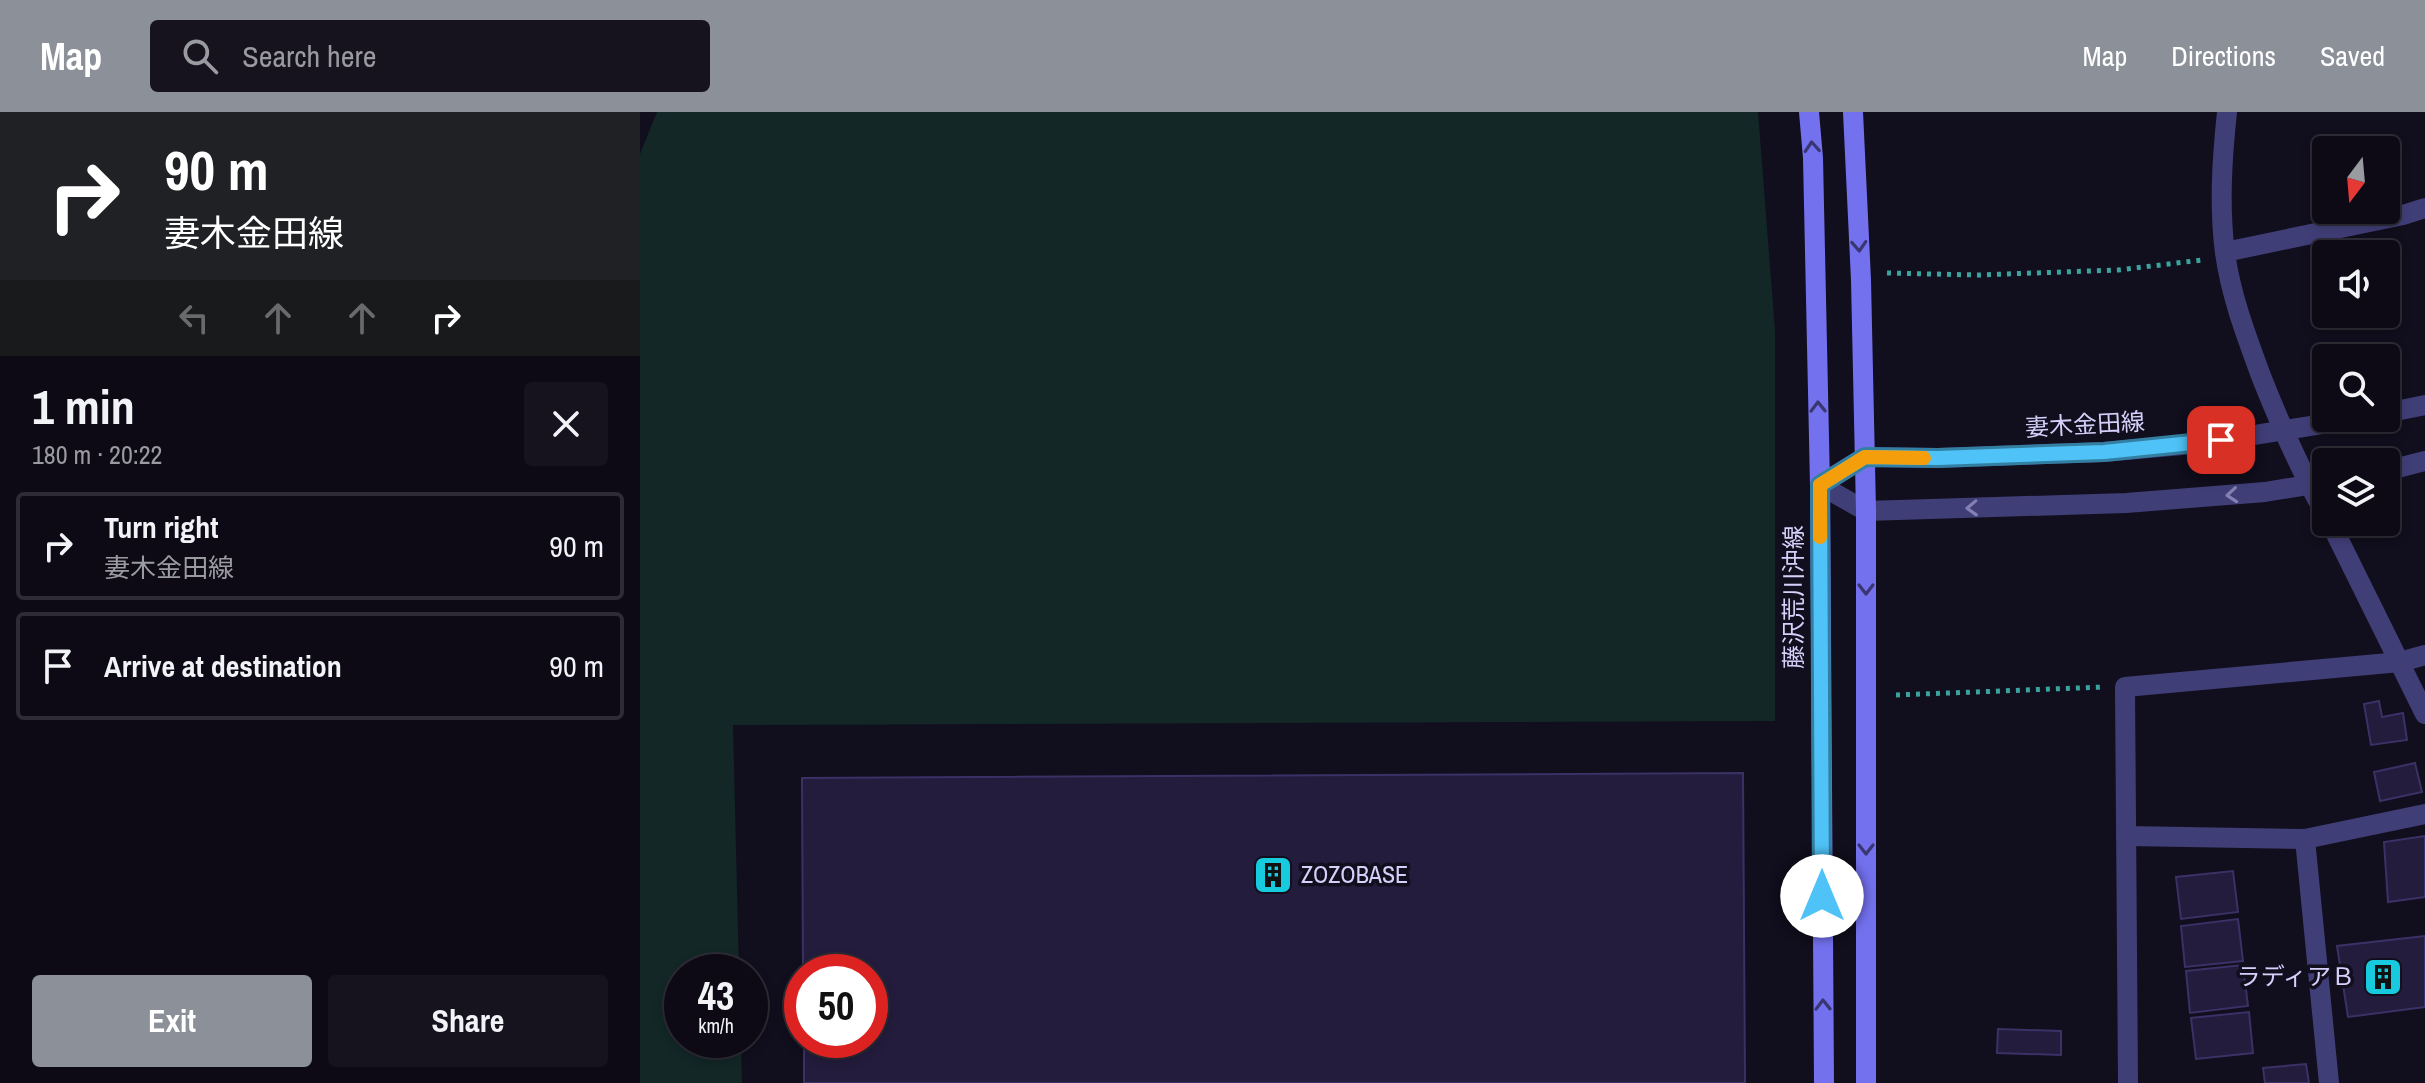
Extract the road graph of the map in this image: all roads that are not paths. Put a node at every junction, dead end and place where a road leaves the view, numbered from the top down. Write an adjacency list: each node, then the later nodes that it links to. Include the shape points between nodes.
1 (1809, 112): 14 (main road, 藤沢荒川沖線, one-way to 1)
2 (1853, 112): 10 (main road, one-way to 10)
3 (2227, 112): 5 (street)
4 (2425, 208): 5 (street)
5 (2217, 256): 9 (street)
6 (2425, 405): 7 (street)
7 (2400, 410)
8 (2312, 426): 9 (street, 妻木金田線)
9 (2283, 431): 10 (street, 妻木金田線, via 2104,452); 13 (street)
10 (1865, 457): 14 (street); 16 (main road)
11 (2425, 461): 12 (street)
12 (2400, 467)
13 (2312, 475)
14 (1820, 485): 16 (street); 24 (main road, 藤沢荒川沖線, one-way to 14)
15 (2312, 485): 16 (street, one-way to 16, via 2126,503)
16 (1866, 511): 25 (main road, one-way to 25)
17 (2337, 536): 19 (street)
18 (2425, 655): 19 (street)
19 (2400, 662): 20 (street); 22 (street, via 2125,687)
20 (2425, 714)
21 (2425, 814): 23 (street)
22 (2126, 836): 23 (street); 26 (street)
23 (2305, 839): 27 (street)
24 (1824, 1083)
25 (1866, 1083)
26 (2128, 1083)
27 (2329, 1083)

